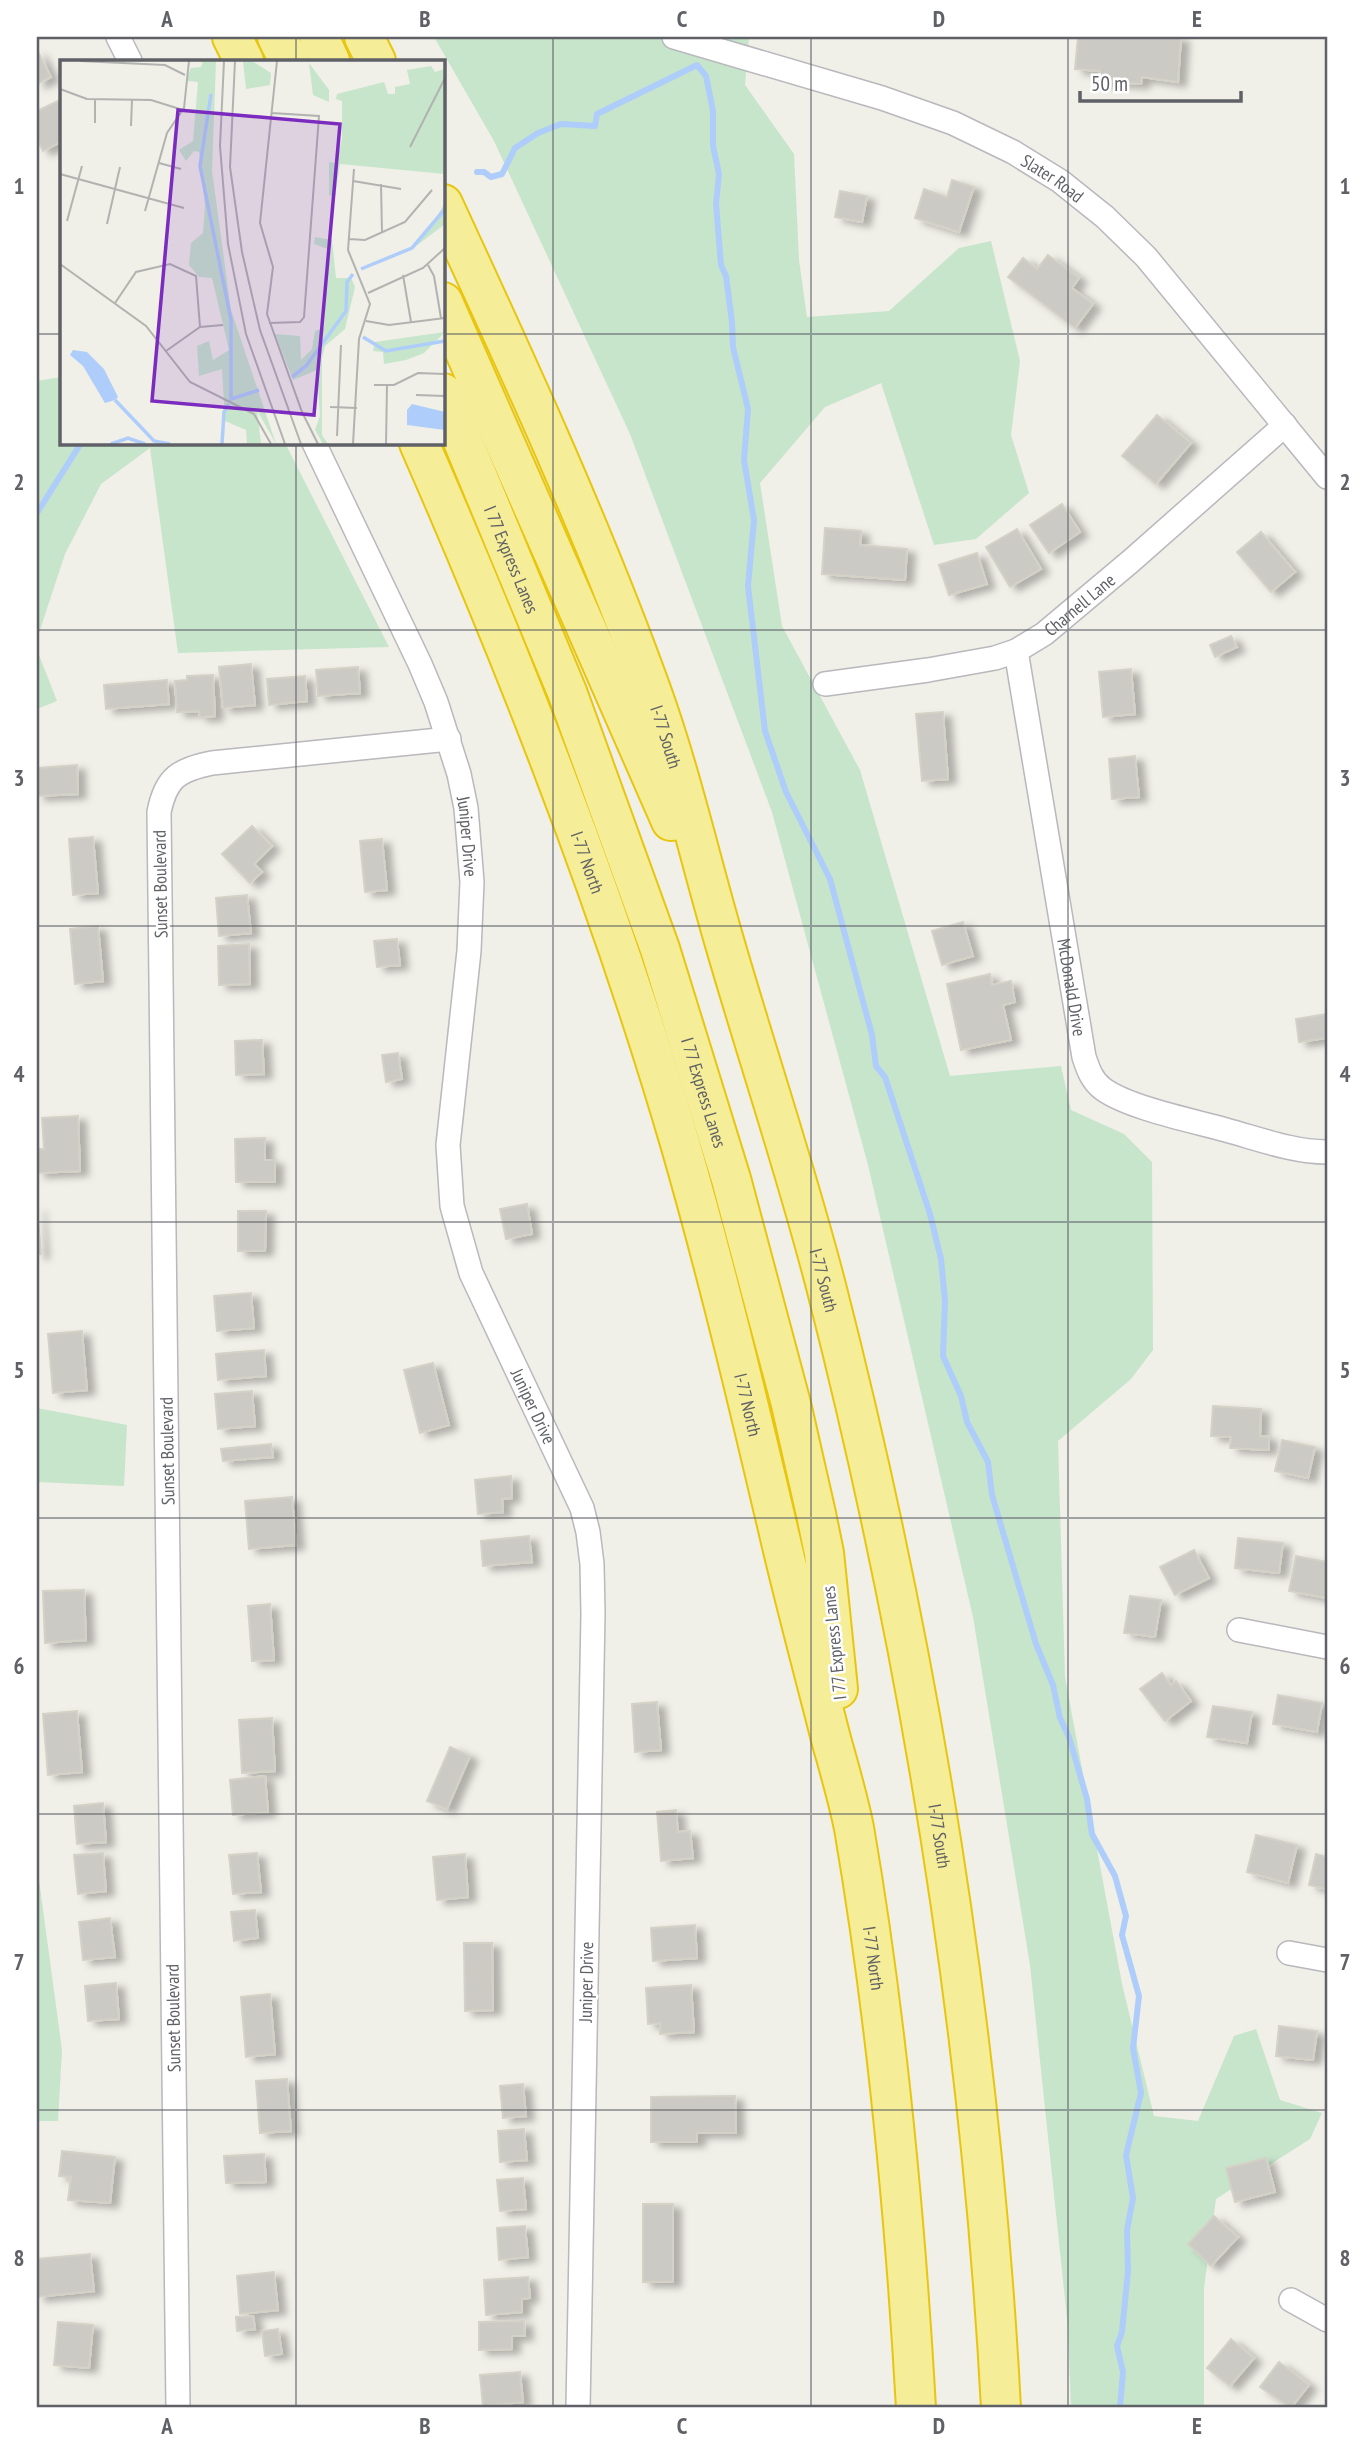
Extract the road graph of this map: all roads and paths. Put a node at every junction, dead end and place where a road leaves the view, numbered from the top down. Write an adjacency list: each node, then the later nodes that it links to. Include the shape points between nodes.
1 (118, 37): 7 (street)
2 (232, 37): 8 (highway)
3 (277, 37): 9 (highway)
4 (319, 37): 10 (highway)
5 (365, 37): 11 (highway)
6 (674, 37): 15 (street, Slater Road, via 953,123 1060,181 1146,257)
7 (130, 60)
8 (244, 60)
9 (288, 60)
10 (330, 60)
11 (376, 60)
12 (444, 206): 22 (highway, I-77 South, via 540,416 629,629 675,761)
13 (444, 304): 22 (highway)
14 (444, 395): 26 (highway, I 77 Express Lanes, via 567,692 660,949 731,1179 791,1404 824,1553)
15 (1285, 425): 18 (street, Slater Road); 19 (street, Charnell Lane, via 1044,635)
16 (314, 444): 21 (street, Juniper Drive, via 420,664)
17 (419, 444): 26 (highway, I-77 North, via 546,747 653,1056 725,1305)
18 (1327, 477)
19 (1016, 651): 20 (street, Charnell Lane, via 928,670); 23 (street, McDonald Drive, via 1090,1073 1122,1100 1292,1147)
20 (825, 684)
21 (449, 739): 31 (street, Sunset Boulevard, via 186,769 169,783 159,812); 32 (street, Juniper Drive, via 466,808 472,883 448,1145 452,1206 471,1273 572,1484 593,1564)
22 (725, 944): 34 (highway, I-77 South, via 824,1279 916,1694 964,1999 985,2191)
23 (1327, 1152)
24 (1239, 1630): 25 (street)
25 (1327, 1647)
26 (853, 1822): 33 (highway, I-77 North, via 892,2111)
27 (1289, 1953): 28 (street)
28 (1327, 1960)
29 (1291, 2300): 30 (street)
30 (1327, 2320)
31 (178, 2408)
32 (578, 2408)
33 (916, 2408)
34 (1001, 2408)

